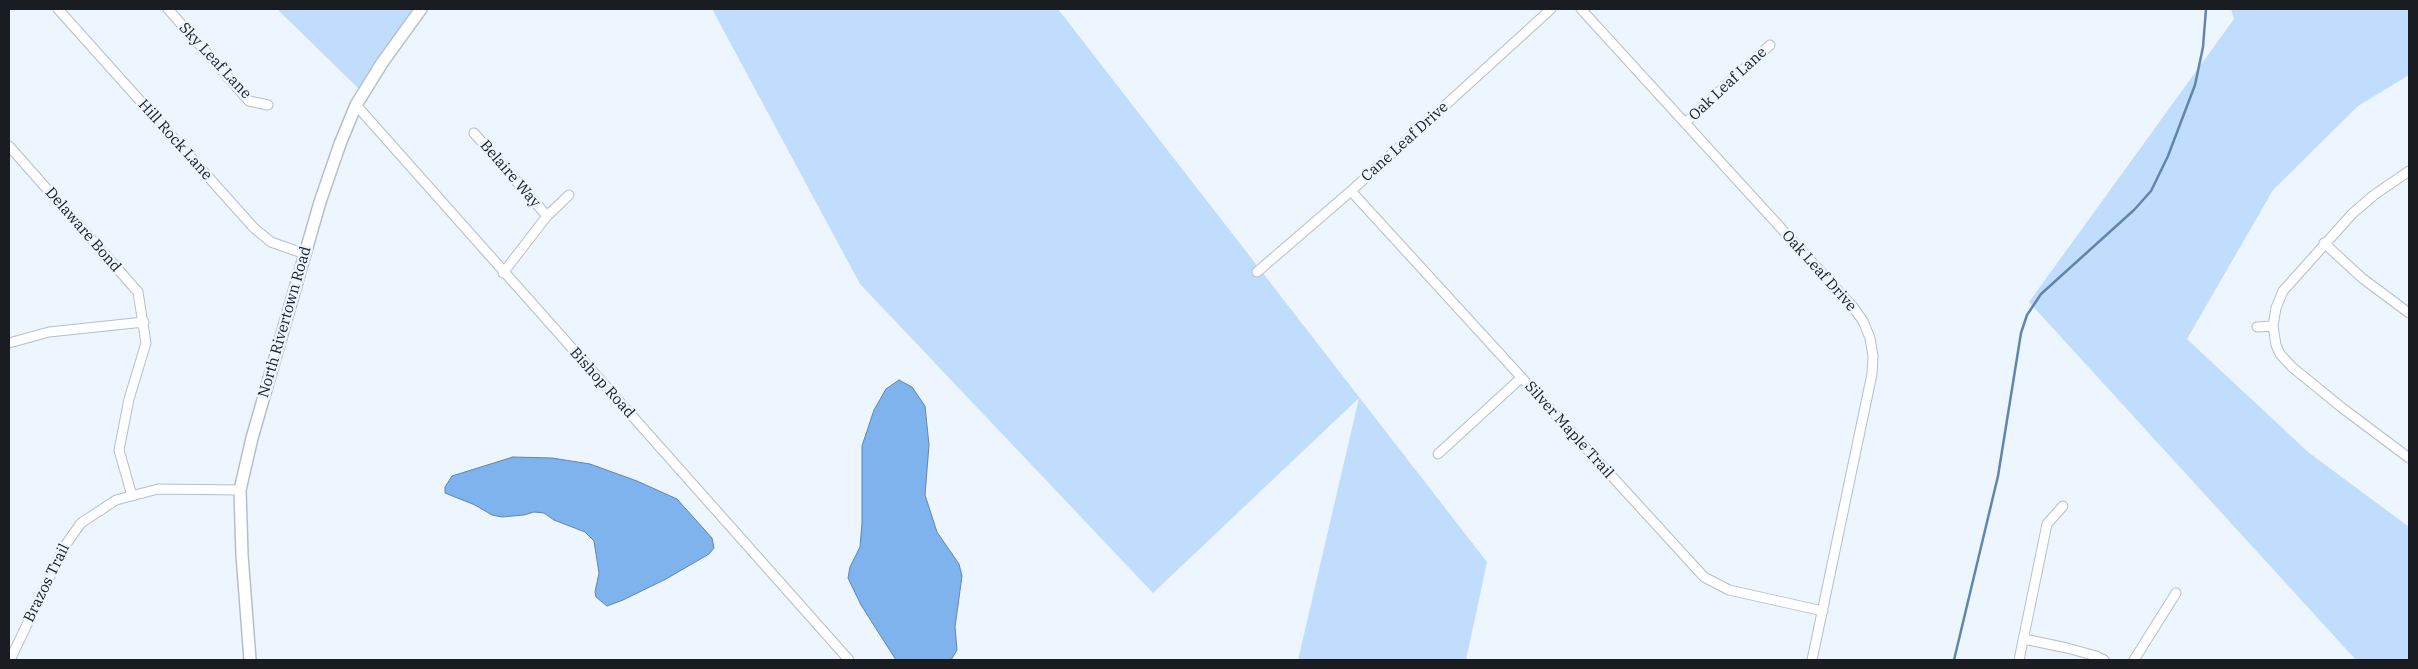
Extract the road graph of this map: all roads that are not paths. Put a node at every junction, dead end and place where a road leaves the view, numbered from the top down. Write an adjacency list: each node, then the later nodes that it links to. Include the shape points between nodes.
1 (58, 9): 17 (street, Hill Rock Lane, via 254,228 271,242)
2 (168, 9): 7 (street, Sky Leaf Lane, via 249,101)
3 (421, 9): 8 (street, North Rivertown Road)
4 (1551, 9): 13 (street, Cane Leaf Drive)
5 (1581, 9): 9 (street, Oak Leaf Drive)
6 (1770, 45): 9 (street, Oak Leaf Lane)
7 (268, 105)
8 (356, 105): 17 (street, North Rivertown Road, via 340,144); 18 (street, Bishop Road)
9 (1686, 123): 32 (street, Oak Leaf Drive, via 1853,307 1870,338 1872,374)
10 (474, 133): 15 (street, Belaire Way)
11 (9, 146): 21 (street, Delaware Bond, via 138,292)
12 (2409, 171): 16 (street, via 2374,195)
13 (1351, 191): 19 (street, Cane Leaf Drive); 25 (street, Silver Maple Trail)
14 (569, 195): 15 (street)
15 (547, 216): 18 (street)
16 (2324, 243): 20 (street, via 2362,278); 22 (street, via 2283,291)
17 (305, 254): 28 (street, North Rivertown Road)
18 (504, 272): 36 (street, Bishop Road)
19 (1257, 272)
20 (2409, 313)
21 (144, 322): 24 (street, via 49,332); 29 (street, Delaware Bond, via 146,343 129,399 119,450)
22 (2273, 326): 23 (street); 27 (street, via 2280,354 2292,367)
23 (2257, 327)
24 (9, 343)
25 (1521, 378): 26 (street); 32 (street, Silver Maple Trail, via 1704,578 1730,590)
26 (1438, 454)
27 (2409, 458)
28 (240, 490): 29 (street, Brazos Trail, via 158,489); 35 (street, North Rivertown Road)
29 (132, 496): 34 (street, Brazos Trail, via 116,500 81,522 64,546)
30 (2063, 506): 33 (street, via 2047,524)
31 (2176, 593): 40 (street)
32 (1823, 611): 37 (street, Oak Leaf Drive)
33 (2024, 639): 38 (street); 39 (street)
34 (10, 660)
35 (250, 660)
36 (849, 660)
37 (1812, 660)
38 (2020, 660)
39 (2104, 660)
40 (2134, 660)

